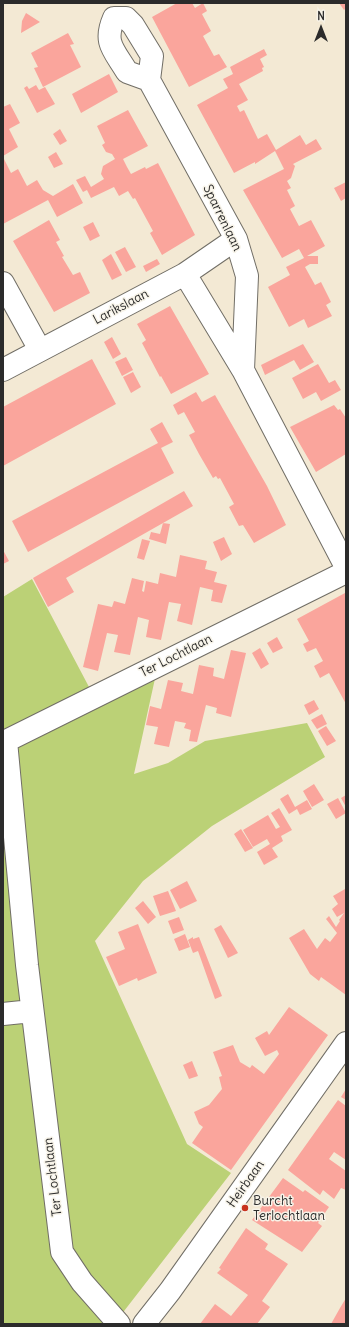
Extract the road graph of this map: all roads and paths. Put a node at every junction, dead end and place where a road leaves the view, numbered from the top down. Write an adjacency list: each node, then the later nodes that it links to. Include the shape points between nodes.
1 (149, 80): 2 (street, Sparrenlaan)
2 (236, 239): 3 (street, Larikslaan); 7 (street, Sparrenlaan, via 247,276)
3 (185, 274): 5 (street, Larikslaan); 7 (street)
4 (3, 283): 5 (street)
5 (40, 350): 6 (street, Larikslaan)
6 (3, 370)
7 (243, 370): 8 (street)
8 (346, 567)
9 (346, 572): 10 (street, Ter Lochtlaan)
10 (5, 741): 11 (street, Ter Lochtlaan)
11 (32, 1011): 12 (street); 14 (street, Ter Lochtlaan, via 62,1252 82,1282)
12 (3, 1014)
13 (346, 1043): 15 (street, Heirbaan)
14 (119, 1324)
15 (144, 1324)

